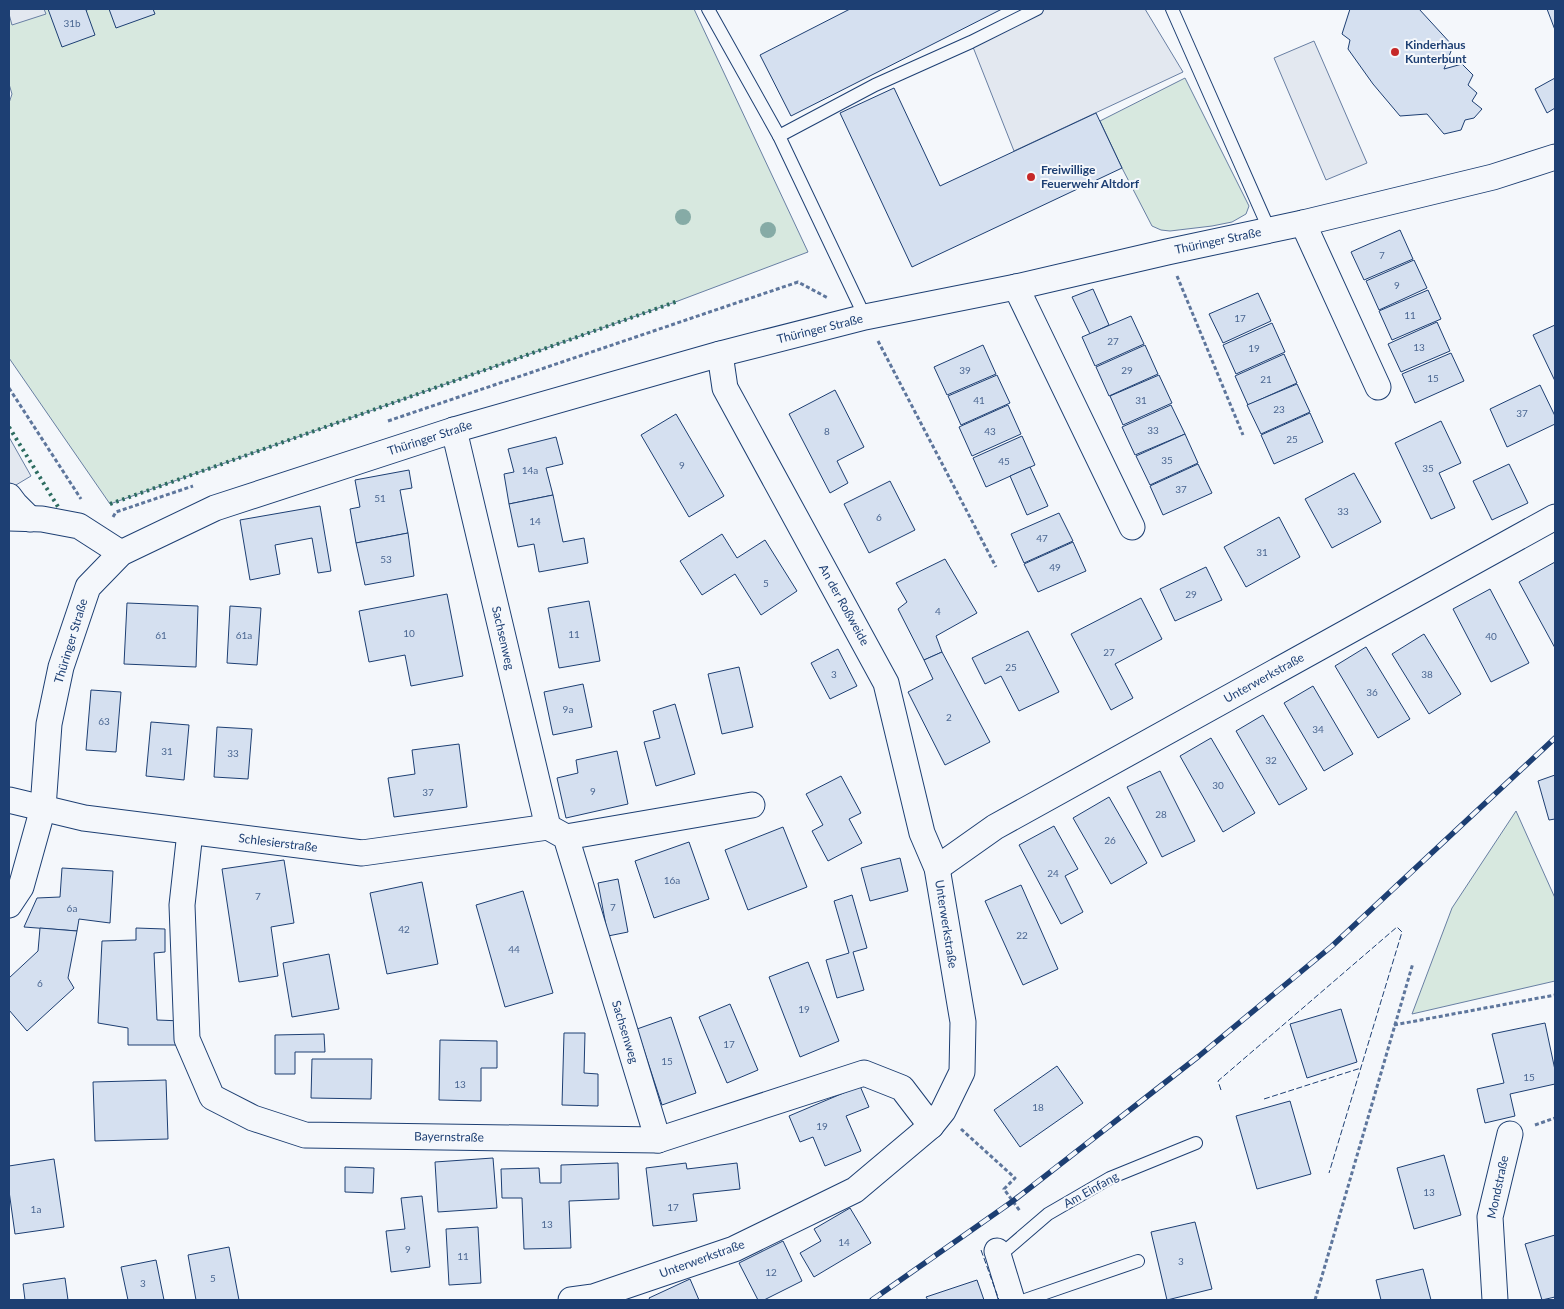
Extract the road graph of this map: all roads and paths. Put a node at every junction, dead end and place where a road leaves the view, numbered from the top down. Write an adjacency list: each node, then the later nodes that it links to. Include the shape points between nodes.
1 (708, 9): 4 (lane)
2 (1037, 9): 4 (lane, via 875,84)
3 (1172, 9): 7 (lane)
4 (779, 136): 10 (lane)
5 (1555, 157): 6 (street, Thüringer Straße, via 1493,177)
6 (1304, 223): 7 (street, Thüringer Straße); 12 (street)
7 (1269, 229): 8 (street, Thüringer Straße)
8 (1167, 252): 9 (street, Thüringer Straße); 15 (path)
9 (1016, 287): 10 (street, Thüringer Straße); 19 (street)
10 (865, 317): 11 (street, Thüringer Straße); 22 (path)
11 (720, 354): 14 (street, Thüringer Straße); 28 (street, An der Roßweide, via 725,388 886,683 922,833)
12 (1378, 386)
13 (9, 388): 20 (path, via 89,511)
14 (454, 430): 21 (street, Thüringer Straße, via 215,508); 27 (street, Sachsenweg)
15 (1243, 435)
16 (9, 496): 18 (street)
17 (1555, 517): 28 (street, Unterwerkstraße, via 995,827)
18 (19, 519): 20 (street, via 42,519 79,526)
19 (1132, 527)
20 (99, 538): 21 (street)
21 (120, 553): 25 (street, Thüringer Straße, via 88,587 61,667 49,724)
22 (996, 567)
23 (9, 800): 25 (street, Schlesierstraße)
24 (752, 805): 27 (street)
25 (43, 808): 26 (street, Schlesierstraße, via 84,818); 29 (street, via 22,887)
26 (190, 832): 27 (street, Schlesierstraße, via 362,853); 35 (street, Bayernstraße, via 182,905 187,1039 212,1097 253,1118 305,1135)
27 (557, 832): 35 (street, Sachsenweg)
28 (937, 868): 33 (street, Unterwerkstraße, via 963,1022 962,1072)
29 (9, 905)
30 (1413, 963): 32 (path)
31 (1555, 995): 32 (path)
32 (1394, 1025): 43 (path)
33 (937, 1118): 35 (street, Bayernstraße, via 902,1088 864,1073); 37 (path, via 962,1131 1015,1178 1004,1189); 40 (street, Unterwerkstraße, via 855,1190 734,1250 593,1297)
34 (1510, 1134): 44 (street, Mondstraße, via 1490,1217)
35 (658, 1140)
36 (1196, 1143): 38 (lane, Am Einfang, via 1110,1178 1048,1214)
37 (1022, 1214)
38 (997, 1254): 41 (street, Am Einfang)
39 (1138, 1261): 42 (lane)
40 (571, 1300)
41 (1012, 1300)
42 (1025, 1300)
43 (1315, 1300)
44 (1495, 1300)

